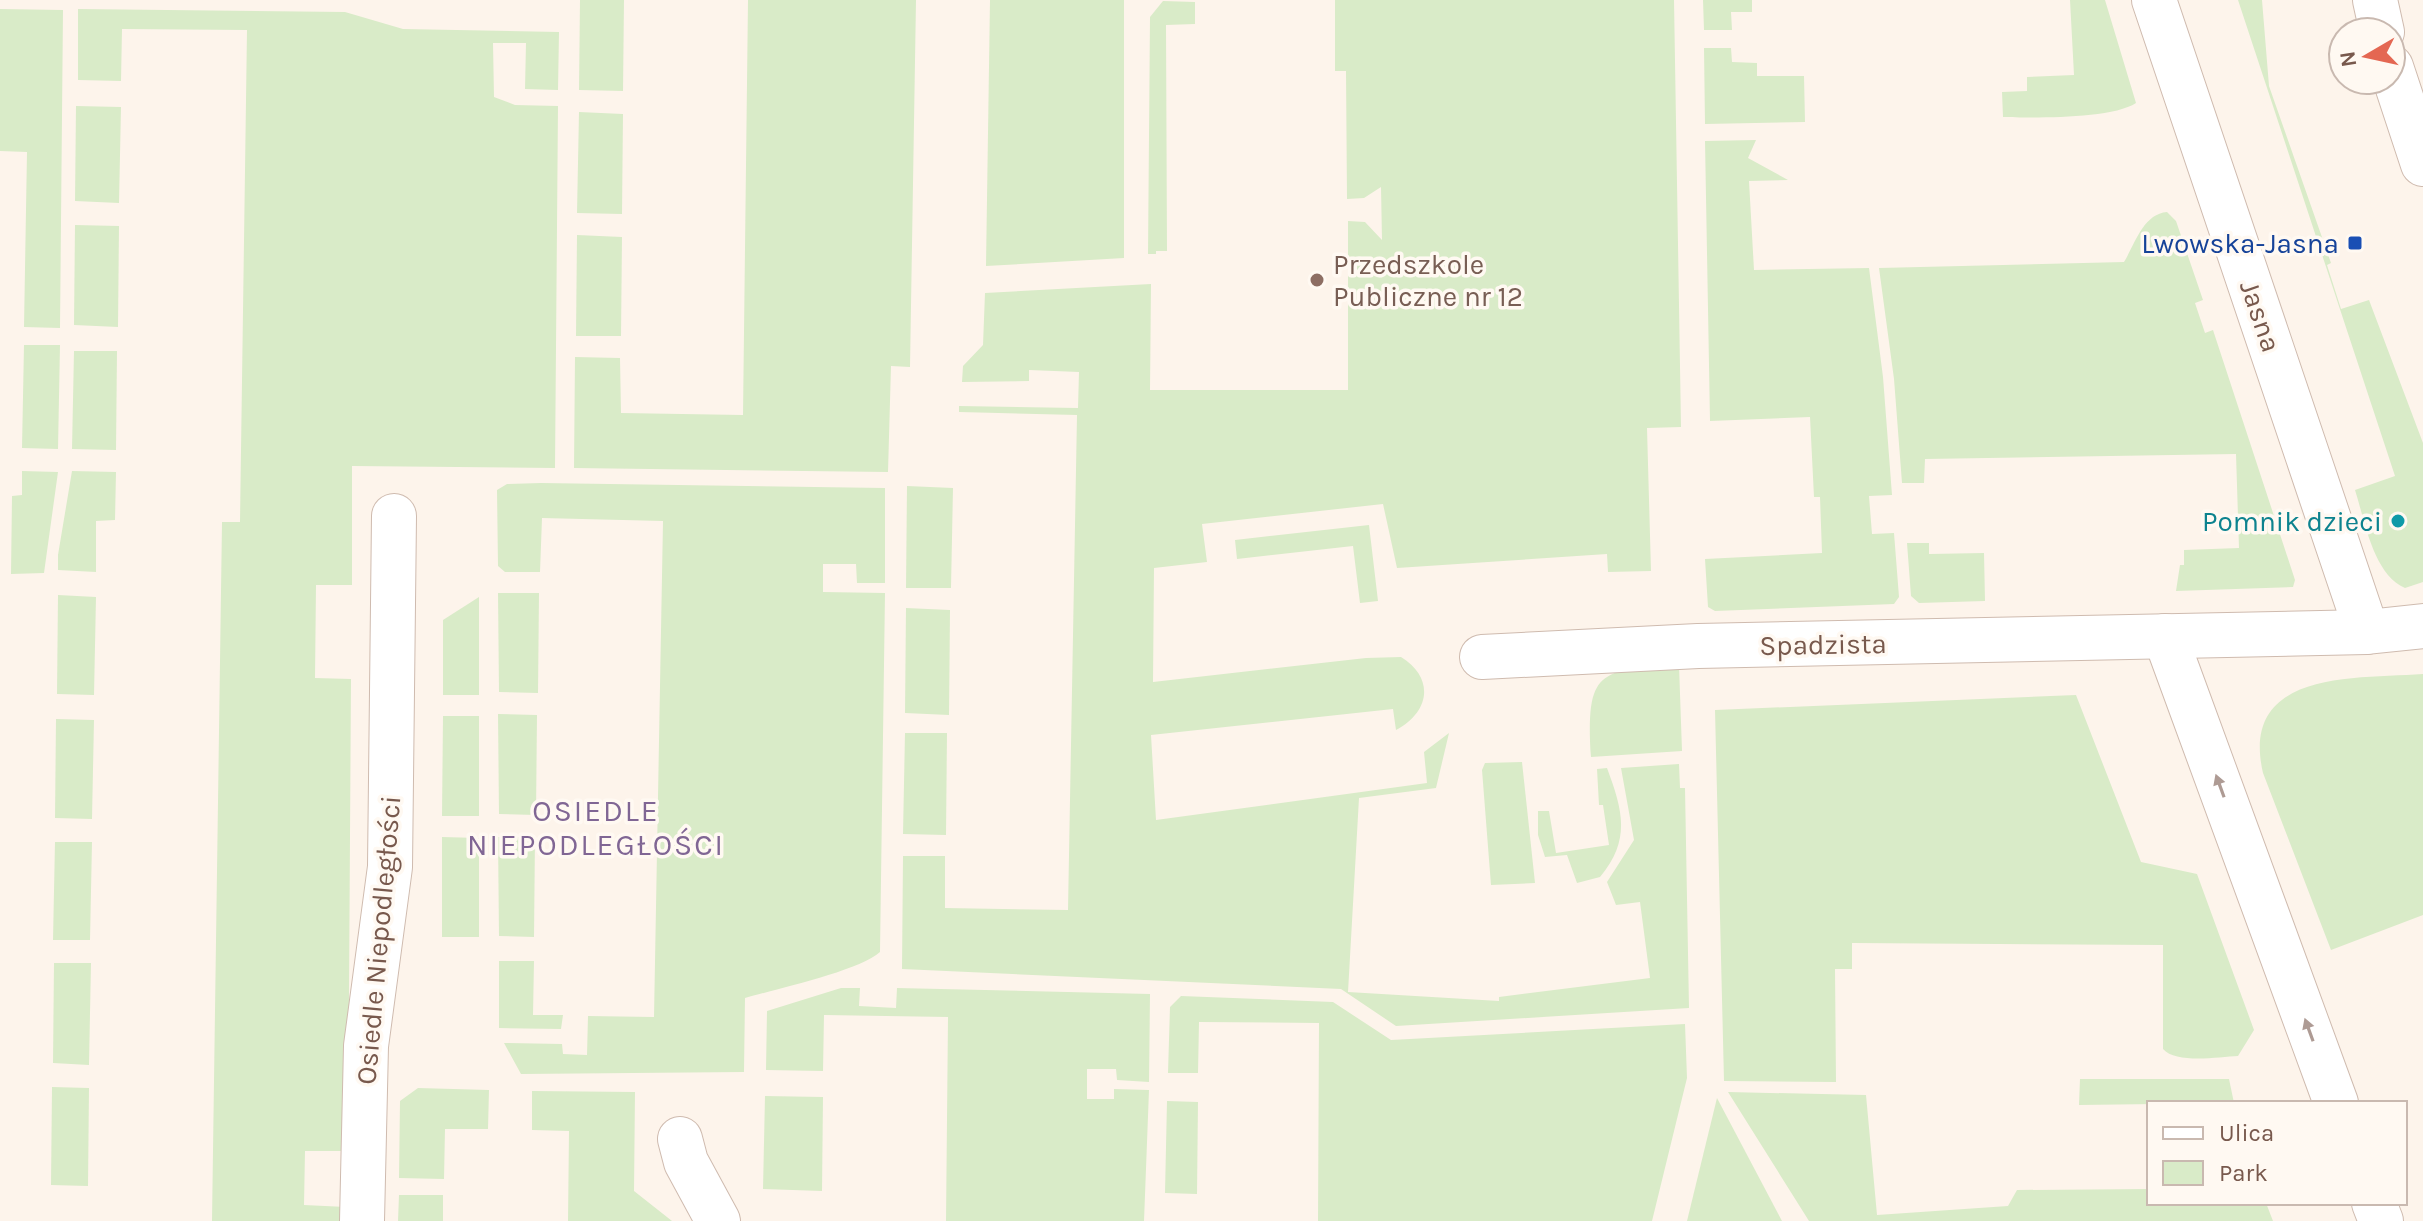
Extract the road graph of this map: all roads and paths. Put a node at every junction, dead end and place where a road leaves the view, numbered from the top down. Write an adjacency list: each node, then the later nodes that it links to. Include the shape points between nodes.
1 (2154, 0): 6 (street, Jasna)
2 (2401, 96): 3 (street)
3 (2423, 164)
4 (394, 516): 11 (street, Osiedle Niepodległości, via 390,867 366,1046)
5 (2423, 626): 6 (street, Spadzista)
6 (2367, 632): 7 (street, Spadzista)
7 (2165, 636): 8 (street, Spadzista, via 1698,646); 9 (street, one-way to 7)
8 (1482, 657)
9 (2335, 1101)
10 (680, 1139): 12 (street, via 686,1162)
11 (362, 1221)
12 (718, 1221)

